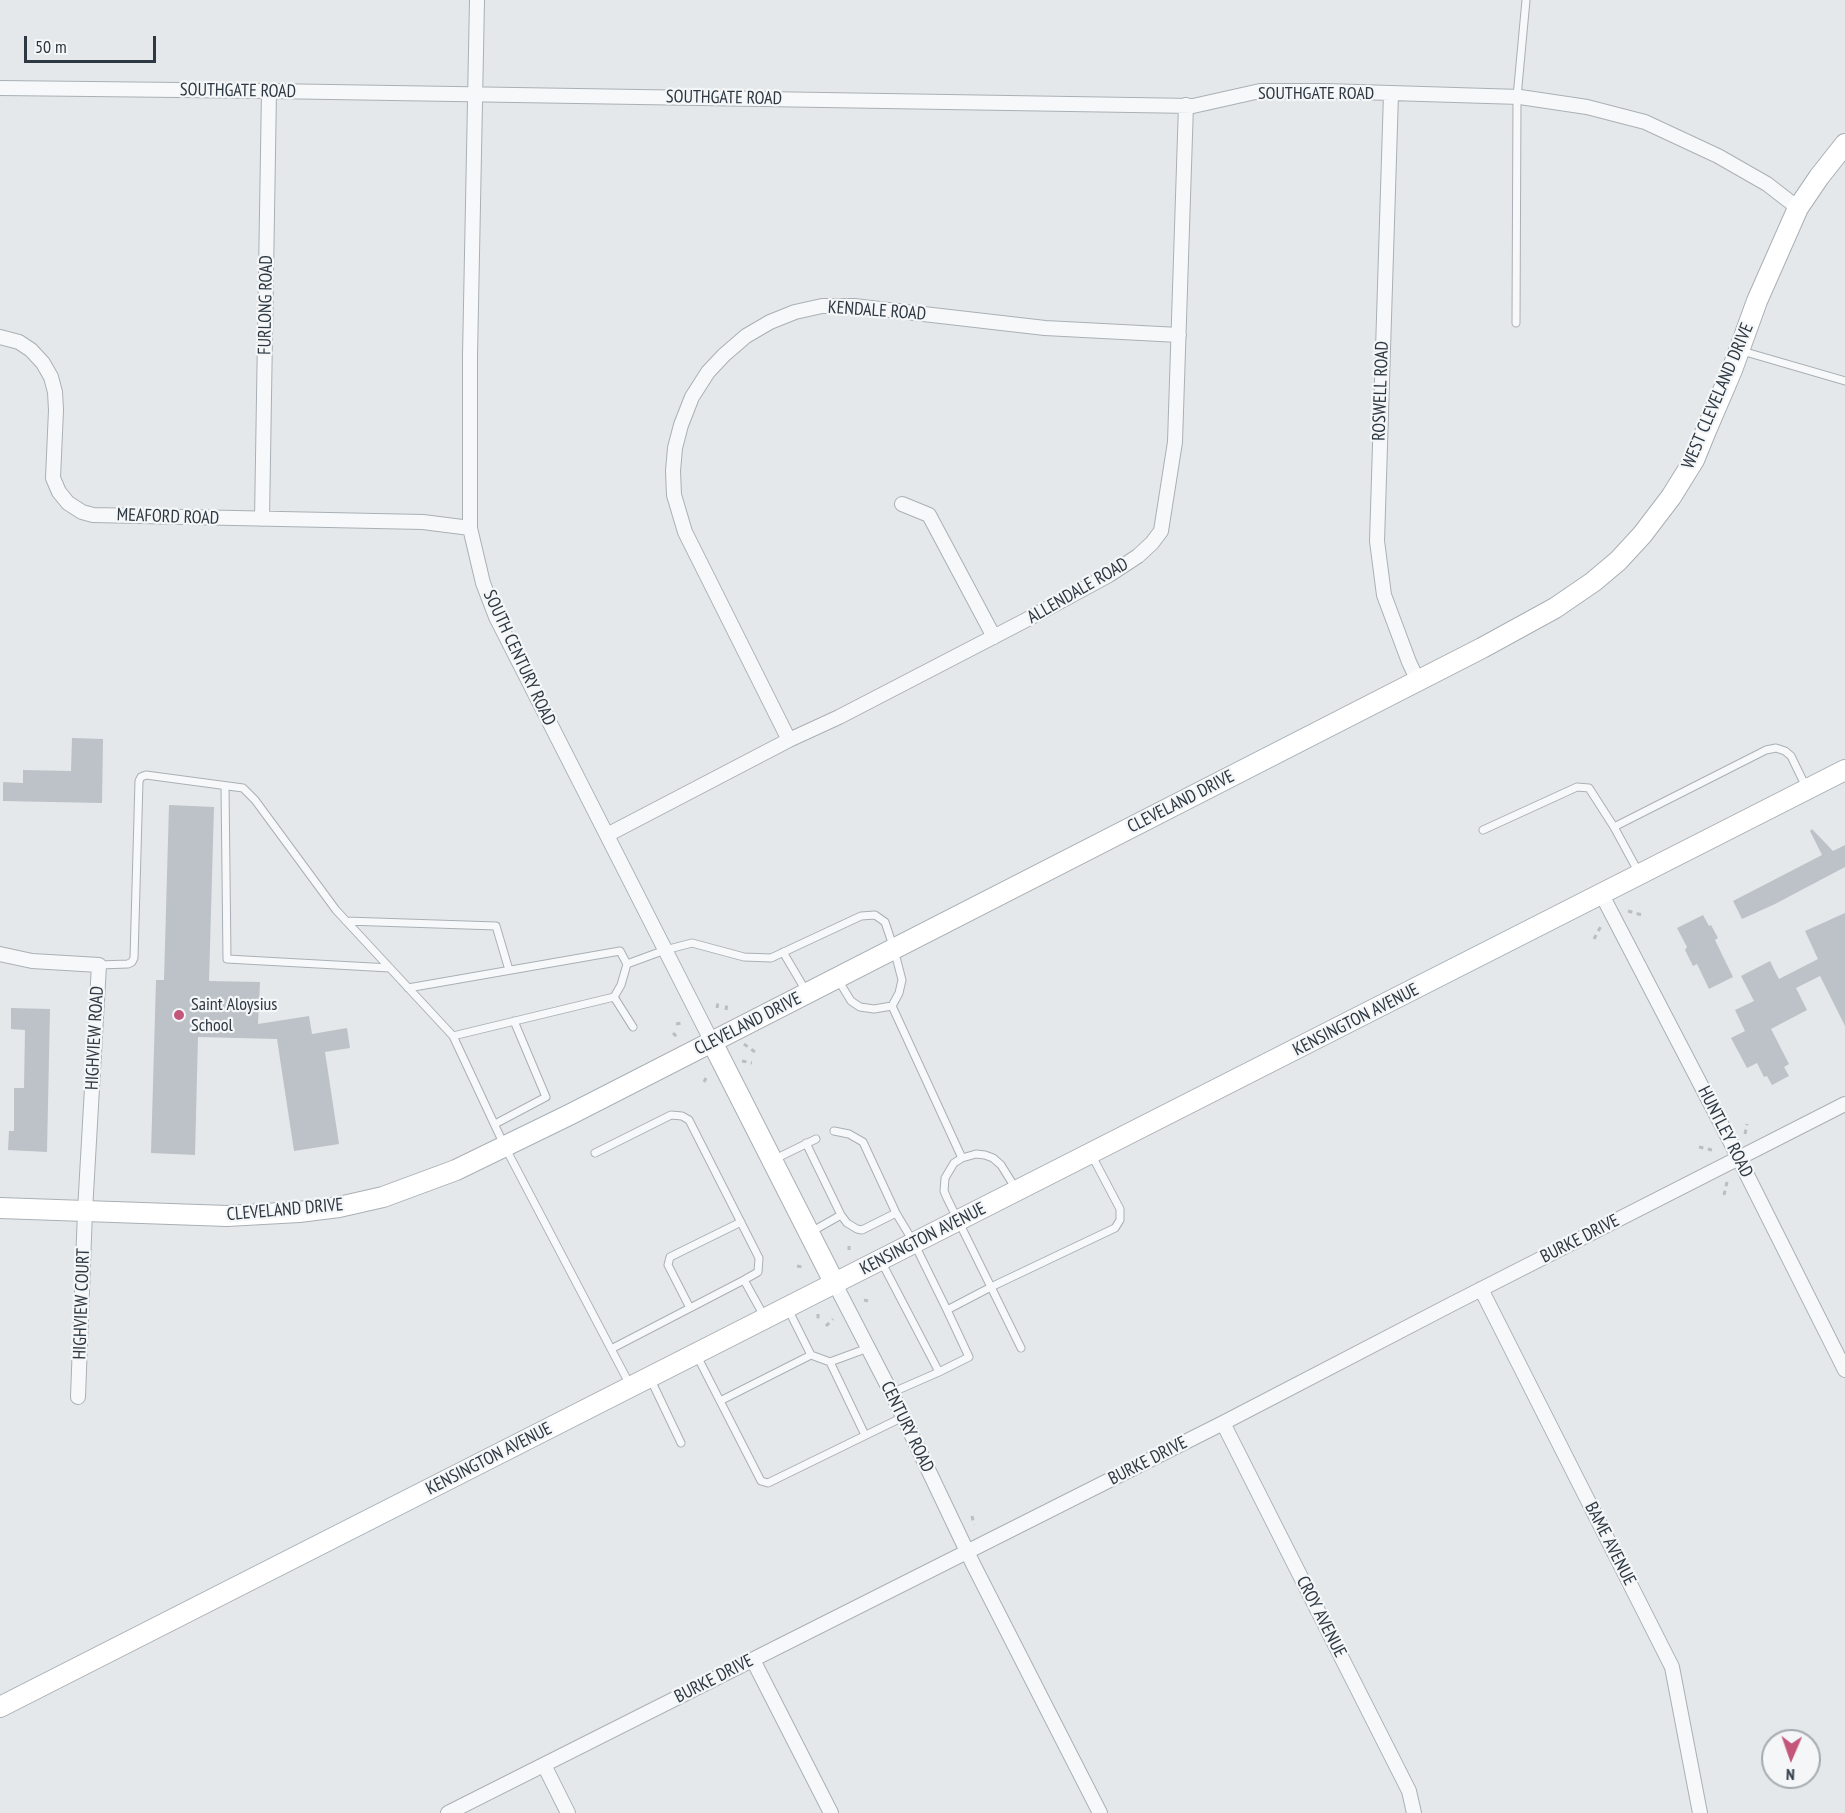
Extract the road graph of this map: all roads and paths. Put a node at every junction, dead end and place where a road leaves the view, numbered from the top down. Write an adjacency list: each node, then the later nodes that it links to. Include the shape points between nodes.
1 (477, 0): 5 (street, SOUTH CENTURY ROAD)
2 (1526, 0): 7 (lane)
3 (0, 88): 4 (street, SOUTHGATE ROAD)
4 (269, 91): 5 (street, SOUTHGATE ROAD); 17 (street, FURLONG ROAD)
5 (475, 94): 8 (street, SOUTHGATE ROAD); 18 (street, SOUTH CENTURY ROAD)
6 (1390, 94): 7 (street, SOUTHGATE ROAD); 8 (street, SOUTHGATE ROAD, via 1260,91); 21 (street, ROSWELL ROAD, via 1377,541 1384,595)
7 (1517, 97): 10 (street, SOUTHGATE ROAD, via 1587,107 1645,122 1718,156 1767,184); 11 (lane)
8 (1186, 105): 12 (street, ALLENDALE ROAD)
9 (1845, 144): 10 (street, WEST CLEVELAND DRIVE)
10 (1798, 208): 14 (street, WEST CLEVELAND DRIVE)
11 (1516, 323)
12 (1179, 335): 19 (street, ALLENDALE ROAD, via 1175,442 1161,531 1138,556 1109,575); 22 (street, KENDALE ROAD, via 1045,328 854,306 822,306 770,322 724,354 692,397 681,425 675,448 674,495 685,532)
13 (0, 337): 17 (street, MEAFORD ROAD, via 31,350 51,377 56,410 53,478 68,503 93,515)
14 (1739, 350): 15 (lane); 20 (street, WEST CLEVELAND DRIVE, via 1694,460 1642,535 1593,582 1555,608)
15 (1845, 381)
16 (902, 504): 19 (street, via 929,514)
17 (262, 519): 18 (street, MEAFORD ROAD, via 423,522)
18 (470, 528): 28 (street, SOUTH CENTURY ROAD, via 496,617)
19 (994, 636): 22 (street, ALLENDALE ROAD)
20 (1451, 664): 21 (street, CLEVELAND DRIVE)
21 (1418, 681): 36 (street, CLEVELAND DRIVE)
22 (789, 740): 28 (street, ALLENDALE ROAD)
23 (1845, 770): 25 (street, KENSINGTON AVENUE)
24 (225, 786): 33 (lane, via 243,788 255,800); 41 (lane, via 141,777 134,958 128,964); 42 (lane, via 226,959)
25 (1807, 790): 26 (lane, via 1791,756 1776,748); 29 (street, KENSINGTON AVENUE)
26 (1614, 826): 27 (lane, via 1593,792 1582,786); 29 (lane)
27 (1483, 830)
28 (607, 835): 37 (street, SOUTH CENTURY ROAD)
29 (1640, 875): 30 (street, KENSINGTON AVENUE)
30 (1602, 894): 78 (street, KENSINGTON AVENUE); 80 (street, HUNTLEY ROAD)
31 (1628, 911): 32 (path)
32 (1642, 915)
33 (346, 921): 42 (lane); 43 (lane, via 496,926)
34 (1602, 924): 35 (path)
35 (1594, 939)
36 (894, 949): 38 (lane, via 885,922 875,915 861,916); 44 (street, CLEVELAND DRIVE); 50 (lane, via 902,980)
37 (665, 950): 38 (lane, via 692,943 744,957 771,958); 40 (lane); 60 (street, SOUTH CENTURY ROAD)
38 (783, 952): 46 (lane)
39 (0, 954): 41 (street, HIGHVIEW ROAD, via 32,961)
40 (627, 964): 43 (lane, via 620,951); 47 (lane)
41 (99, 965): 86 (street, HIGHVIEW ROAD)
42 (390, 968): 45 (lane)
43 (509, 970): 45 (lane)
44 (837, 978): 46 (street, CLEVELAND DRIVE); 50 (lane, via 851,1002 874,1009)
45 (408, 987): 58 (lane)
46 (808, 993): 60 (street, CLEVELAND DRIVE)
47 (614, 997): 53 (lane); 56 (lane)
48 (718, 1002): 51 (path)
49 (727, 1003): 52 (path)
50 (892, 1006): 79 (lane)
51 (717, 1008)
52 (726, 1010)
53 (514, 1021): 58 (lane); 68 (lane, via 546,1097)
54 (682, 1023): 55 (path)
55 (676, 1024)
56 (633, 1027)
57 (673, 1033): 59 (path)
58 (453, 1036): 68 (lane)
59 (677, 1037)
60 (712, 1042): 74 (street, CLEVELAND DRIVE); 81 (street, CENTURY ROAD)
61 (744, 1044): 62 (path)
62 (755, 1052)
63 (740, 1061): 64 (path)
64 (752, 1063)
65 (707, 1076): 66 (path)
66 (704, 1082)
67 (1845, 1104): 80 (street, BURKE DRIVE)
68 (495, 1124): 74 (lane)
69 (1747, 1124): 71 (path)
70 (834, 1131): 87 (lane, via 863,1142)
71 (1744, 1134)
72 (816, 1139): 73 (lane)
73 (806, 1143): 81 (lane); 88 (lane)
74 (505, 1147): 86 (street, CLEVELAND DRIVE, via 403,1191 339,1207 227,1216); 106 (lane)
75 (1699, 1147): 76 (path)
76 (1712, 1150)
77 (596, 1153): 90 (lane, via 671,1115 682,1116 689,1120)
78 (1091, 1154): 83 (street, KENSINGTON AVENUE); 96 (lane, via 1120,1209 1115,1228)
79 (962, 1158): 83 (lane, via 976,1154 993,1158); 89 (lane, via 949,1170 944,1184)
80 (1739, 1158): 97 (street, BURKE DRIVE); 112 (street, HUNTLEY ROAD)
81 (772, 1160): 91 (street, CENTURY ROAD)
82 (1727, 1182): 84 (path)
83 (1017, 1191): 89 (street, KENSINGTON AVENUE)
84 (1724, 1195)
85 (0, 1208): 86 (street, CLEVELAND DRIVE)
86 (85, 1211): 117 (street, HIGHVIEW COURT)
87 (896, 1213): 88 (lane, via 862,1230 847,1223); 92 (lane)
88 (841, 1215): 91 (lane)
89 (958, 1221): 92 (street, KENSINGTON AVENUE); 96 (lane)
90 (741, 1222): 94 (lane, via 759,1258 758,1272); 98 (lane, via 670,1257 668,1265)
91 (809, 1233): 95 (street, CENTURY ROAD)
92 (914, 1243): 93 (street, KENSINGTON AVENUE); 100 (lane)
93 (881, 1261): 95 (street, KENSINGTON AVENUE); 113 (lane)
94 (744, 1280): 98 (lane); 102 (lane)
95 (835, 1284): 99 (street, KENSINGTON AVENUE); 107 (street, CENTURY ROAD)
96 (991, 1287): 100 (lane); 108 (lane)
97 (1481, 1289): 120 (street, BURKE DRIVE); 134 (street, BAME AVENUE, via 1672,1667)
98 (690, 1308): 106 (lane)
99 (788, 1308): 102 (street, KENSINGTON AVENUE); 110 (lane)
100 (947, 1310): 113 (lane, via 969,1357)
101 (818, 1314): 104 (path)
102 (765, 1319): 109 (street, KENSINGTON AVENUE)
103 (833, 1319): 105 (path)
104 (819, 1321)
105 (826, 1326)
106 (613, 1348): 115 (lane)
107 (868, 1348): 111 (lane); 116 (street, CENTURY ROAD)
108 (1021, 1348)
109 (696, 1354): 114 (street, KENSINGTON AVENUE); 118 (lane)
110 (811, 1355): 111 (lane); 118 (lane)
111 (830, 1362): 121 (lane)
112 (1845, 1370)
113 (939, 1372): 116 (lane)
114 (650, 1378): 115 (street, KENSINGTON AVENUE); 122 (lane)
115 (632, 1387): 127 (street, KENSINGTON AVENUE)
116 (891, 1393): 119 (street, CENTURY ROAD)
117 (78, 1397)
118 (720, 1401): 121 (lane, via 761,1481 768,1483)
119 (903, 1417): 121 (lane); 125 (street, CENTURY ROAD)
120 (1223, 1423): 125 (street, BURKE DRIVE); 133 (street, CROY AVENUE, via 1409,1791)
121 (865, 1435)
122 (681, 1443)
123 (972, 1516): 124 (path)
124 (974, 1525)
125 (967, 1552): 126 (street, BURKE DRIVE); 132 (street, CENTURY ROAD)
126 (753, 1660): 128 (street, BURKE DRIVE); 131 (street)
127 (0, 1707)
128 (544, 1765): 129 (street, BURKE DRIVE); 130 (street)
129 (448, 1813)
130 (568, 1813)
131 (831, 1813)
132 (1100, 1813)
133 (1414, 1813)
134 (1700, 1813)

